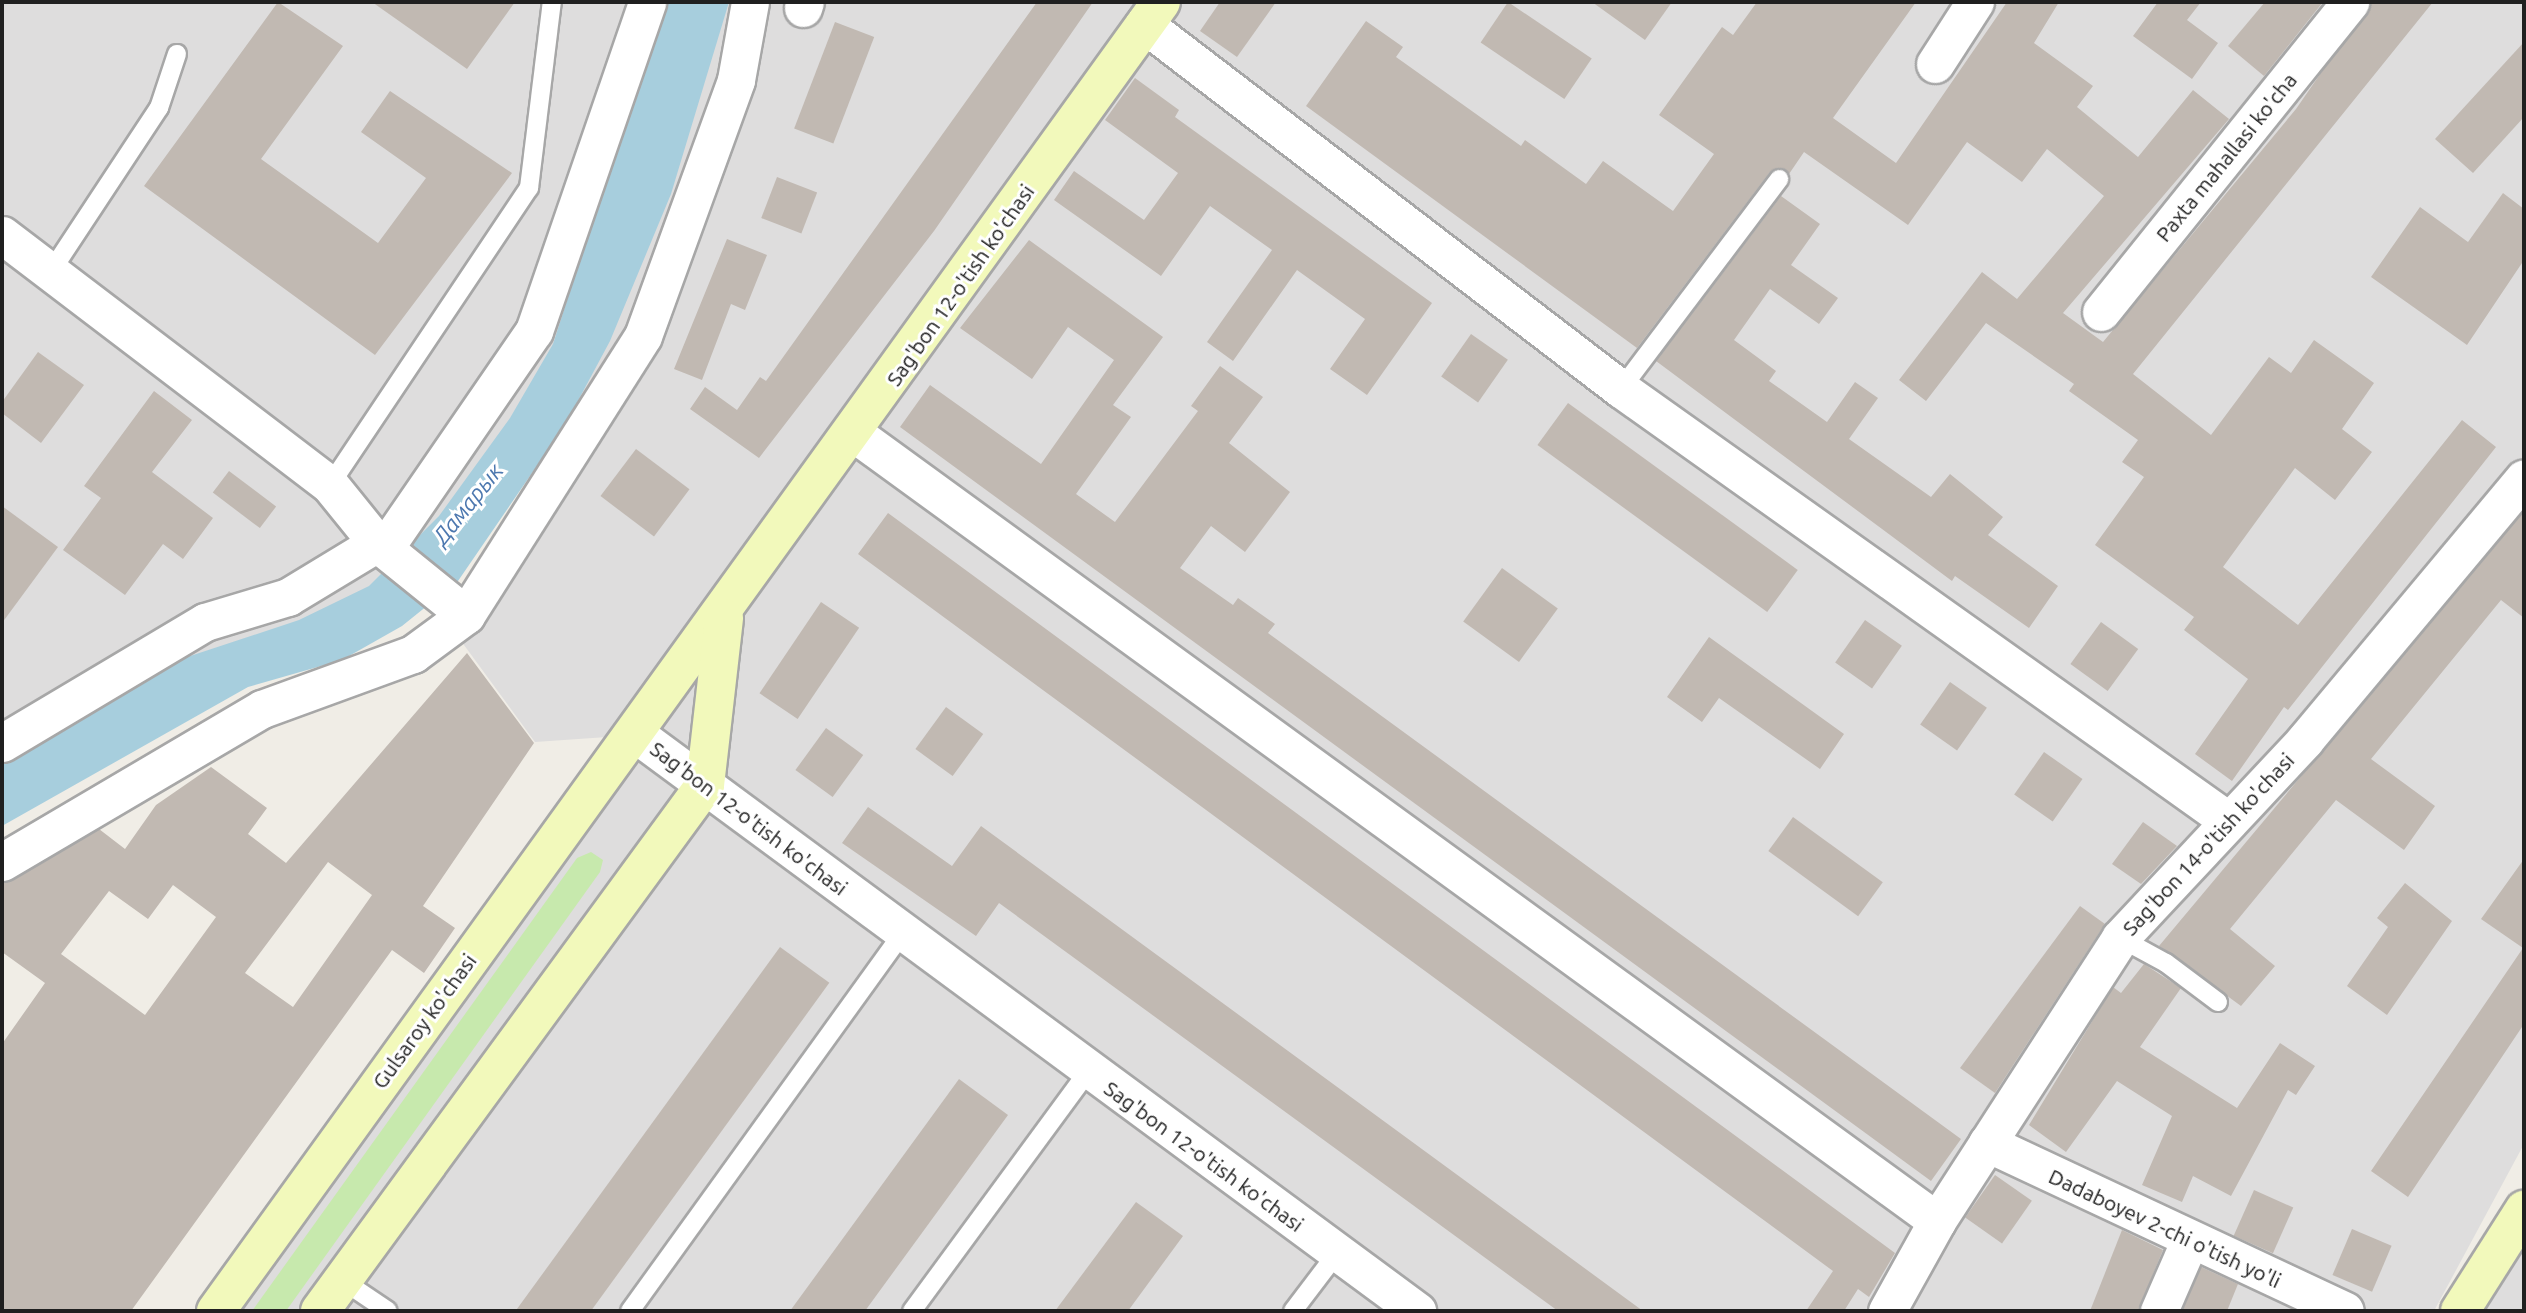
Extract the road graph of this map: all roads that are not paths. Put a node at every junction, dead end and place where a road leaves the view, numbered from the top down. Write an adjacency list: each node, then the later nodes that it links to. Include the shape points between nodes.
1 (552, 2): 16 (lane, via 529,188)
2 (647, 2): 17 (street, via 534,331)
3 (750, 2): 19 (street, via 736,80 643,336)
4 (1975, 2): 8 (street)
5 (2350, 2): 12 (street, Paxta mahallasi ko'cha)
6 (1153, 13): 13 (street); 14 (main road, Sag'bon 12-o'tish ko'chasi)
7 (177, 54): 11 (lane, via 159,108)
8 (1935, 64)
9 (1779, 179): 13 (lane)
10 (2, 235): 11 (street)
11 (50, 272): 16 (street)
12 (2101, 312)
13 (1621, 389): 23 (street)
14 (855, 433): 18 (main road, Sag'bon 12-o'tish ko'chasi); 31 (street)
15 (2524, 478): 23 (street, Sag'bon 14-o'tish ko'chasi, via 2305,740)
16 (330, 485): 17 (street)
17 (381, 546): 19 (street); 21 (street, via 288,597 205,622)
18 (724, 614): 20 (main road, Sag'bon 12-o'tish ko'chasi); 22 (main road)
19 (466, 615): 24 (street, via 413,654 262,709)
20 (637, 735): 22 (street, Sag'bon 12-o'tish ko'chasi); 35 (main road, Gulsaroy ko'chasi)
21 (2, 743)
22 (705, 785): 25 (street, Sag'bon 12-o'tish ko'chasi); 34 (main road)
23 (2226, 819): 26 (street, Sag'bon 14-o'tish ko'chasi)
24 (2, 862)
25 (903, 933): 28 (street, Sag'bon 12-o'tish ko'chasi); 38 (lane)
26 (2120, 938): 27 (lane, via 2166,962); 29 (street, Sag'bon 14-o'tish ko'chasi)
27 (2218, 1002)
28 (1087, 1071): 33 (street, Sag'bon 12-o'tish ko'chasi); 39 (lane)
29 (1987, 1143): 31 (street, Sag'bon 14-o'tish ko'chasi); 32 (street, Dadaboyev 2-chi o'tish yo'li)
30 (2524, 1210): 45 (main road)
31 (1937, 1222): 42 (street, Sag'bon 14-o'tish ko'chasi)
32 (2189, 1242): 43 (street); 44 (street, Dadaboyev 2-chi o'tish yo'li)
33 (1337, 1253): 40 (lane); 41 (street, Sag'bon 12-o'tish ko'chasi)
34 (342, 1280): 36 (main road); 37 (lane)
35 (216, 1311)
36 (320, 1311)
37 (388, 1311)
38 (630, 1311)
39 (912, 1311)
40 (1293, 1311)
41 (1417, 1311)
42 (1888, 1311)
43 (2159, 1311)
44 (2345, 1311)
45 (2460, 1311)

